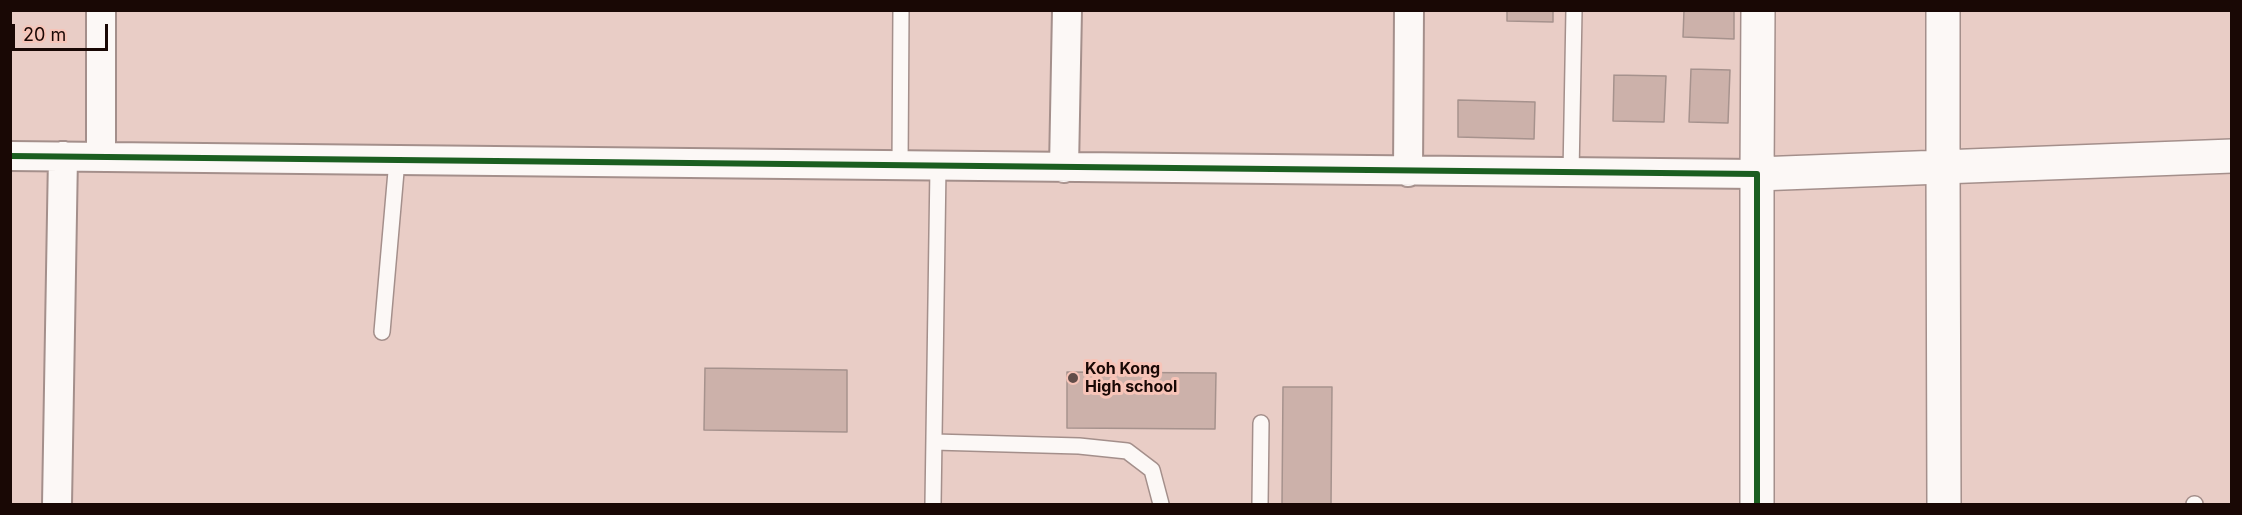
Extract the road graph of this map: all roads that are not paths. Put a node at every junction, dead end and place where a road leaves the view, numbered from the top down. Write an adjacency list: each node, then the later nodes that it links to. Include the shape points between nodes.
1 (100, 10): 11 (street)
2 (901, 10): 13 (lane)
3 (1067, 10): 16 (street)
4 (1409, 10): 17 (street)
5 (1574, 10): 18 (lane)
6 (1758, 10): 19 (main road)
7 (1943, 10): 15 (main road)
8 (10, 156): 9 (street)
9 (63, 156): 11 (street); 23 (street)
10 (2232, 156): 15 (main road)
11 (101, 157): 12 (street)
12 (397, 160): 13 (street); 20 (lane)
13 (900, 166): 14 (street)
14 (938, 166): 16 (street); 22 (lane)
15 (1943, 166): 19 (main road); 28 (main road)
16 (1064, 168): 17 (street)
17 (1408, 172): 18 (street)
18 (1571, 174): 19 (street)
19 (1756, 174): 27 (main road)
20 (382, 332)
21 (1260, 423): 26 (lane)
22 (934, 442): 24 (lane); 25 (lane, via 1127,451 1152,470)
23 (57, 504)
24 (933, 504)
25 (1161, 504)
26 (1260, 504)
27 (1757, 504)
28 (1944, 504)

